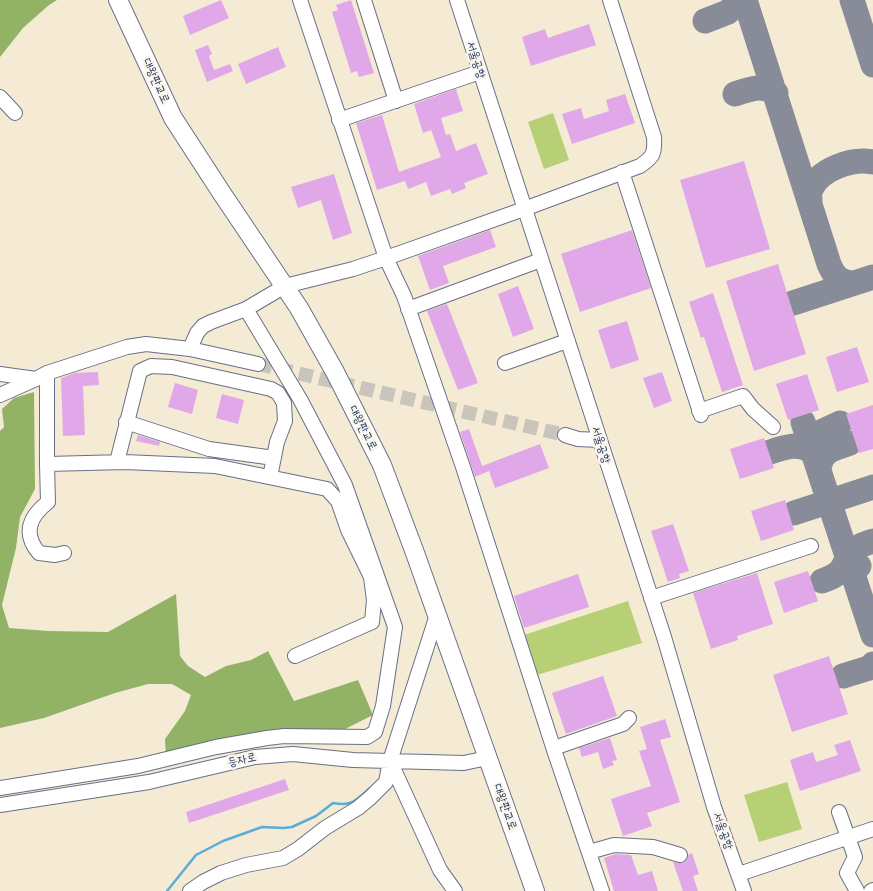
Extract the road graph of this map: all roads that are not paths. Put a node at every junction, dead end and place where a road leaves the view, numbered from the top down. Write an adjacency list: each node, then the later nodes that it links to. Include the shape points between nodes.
1 (118, 0): 15 (main road, 대왕판교로, via 173,118)
2 (300, 0): 10 (street)
3 (364, 0): 8 (street)
4 (457, 0): 6 (street, 서울공항)
5 (610, 0): 11 (street, via 654,137 655,149 651,158 640,166)
6 (480, 72): 8 (street); 12 (street, 서울공항)
7 (0, 97): 9 (street)
8 (396, 101): 10 (street)
9 (15, 113)
10 (339, 120): 13 (street)
11 (622, 172): 12 (street); 26 (street, via 700,413 743,396)
12 (524, 209): 13 (street); 14 (street, 서울공항)
13 (386, 258): 15 (street); 16 (street)
14 (541, 260): 16 (street); 18 (street, 서울공항)
15 (285, 286): 17 (street); 36 (main road, 대왕판교로, via 335,372 382,465)
16 (408, 309): 39 (street)
17 (246, 310): 19 (street, via 203,326); 42 (street, via 300,399 345,484 395,628 383,706 375,732 367,737 267,738 138,766)
18 (567, 341): 20 (street); 28 (street, 서울공항)
19 (190, 349): 21 (street); 23 (street, via 146,344)
20 (505, 363)
21 (258, 364)
22 (0, 374): 23 (street)
23 (41, 376): 24 (street); 31 (street)
24 (0, 395)
25 (126, 422): 29 (street, via 209,449); 29 (street, via 140,371 151,366 172,367 271,390 278,393 284,403 285,421); 30 (street)
26 (773, 427)
27 (565, 435): 28 (street)
28 (599, 440): 35 (street, 서울공항)
29 (274, 458): 32 (street)
30 (117, 462): 31 (street); 32 (street, via 214,466)
31 (47, 464): 34 (street, via 48,502 30,522 30,535 39,553)
32 (270, 477): 37 (street, via 327,488 338,501 371,577 372,622)
33 (811, 546): 35 (street)
34 (64, 553)
35 (651, 598): 49 (street, 서울공항, via 714,807)
36 (437, 615): 40 (main road, 대왕판교로); 41 (street)
37 (295, 656)
38 (629, 718): 39 (street, via 623,724)
39 (554, 748): 47 (street)
40 (488, 758): 41 (street, 등자로, via 464,763); 52 (main road, 대왕판교로)
41 (390, 761): 43 (street, 등자로, via 293,754 256,757 149,782); 50 (street, via 386,782 370,798 298,849 283,858 221,872); 51 (street, via 440,870)
42 (0, 788)
43 (0, 805)
44 (839, 812): 46 (street)
45 (873, 829): 46 (street)
46 (848, 837): 49 (street); 55 (street, via 855,856 847,872)
47 (589, 852): 48 (street, via 614,845 653,847); 53 (street)
48 (680, 855)
49 (739, 874): 54 (street, 서울공항)
50 (190, 891)
51 (455, 891)
52 (535, 891)
53 (602, 891)
54 (744, 891)
55 (857, 891)

